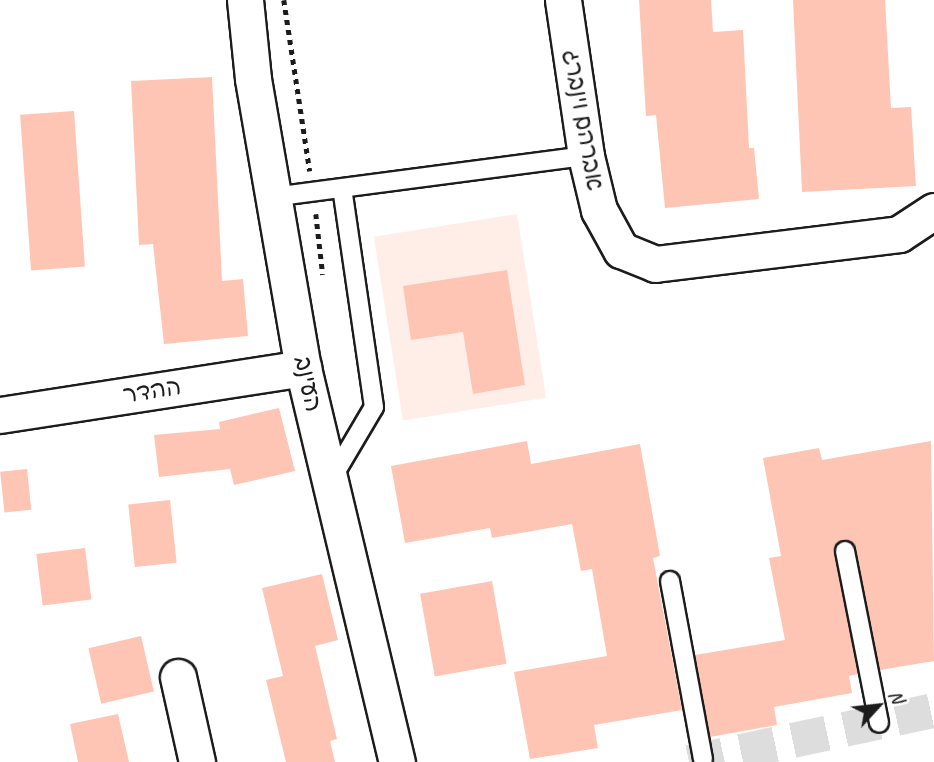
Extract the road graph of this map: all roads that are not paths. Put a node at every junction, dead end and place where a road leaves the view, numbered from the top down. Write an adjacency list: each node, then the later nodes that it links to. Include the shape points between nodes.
1 (245, 0): 5 (street, העינב)
2 (563, 0): 3 (street, אברהם וינברג)
3 (586, 156): 4 (lane); 6 (street, אברהם וינברג, via 599,210 621,250 655,264 899,234)
4 (342, 188): 5 (lane); 9 (lane, via 374,407)
5 (274, 197): 7 (street, העינב)
6 (934, 211)
7 (303, 368): 8 (street, ההדר); 9 (street, העינב)
8 (0, 415)
9 (330, 481): 16 (street, העינב)
10 (845, 551): 13 (lane)
11 (670, 581): 14 (lane)
12 (178, 677): 15 (street)
13 (879, 723)
14 (703, 759)
15 (197, 762)
16 (397, 762)

